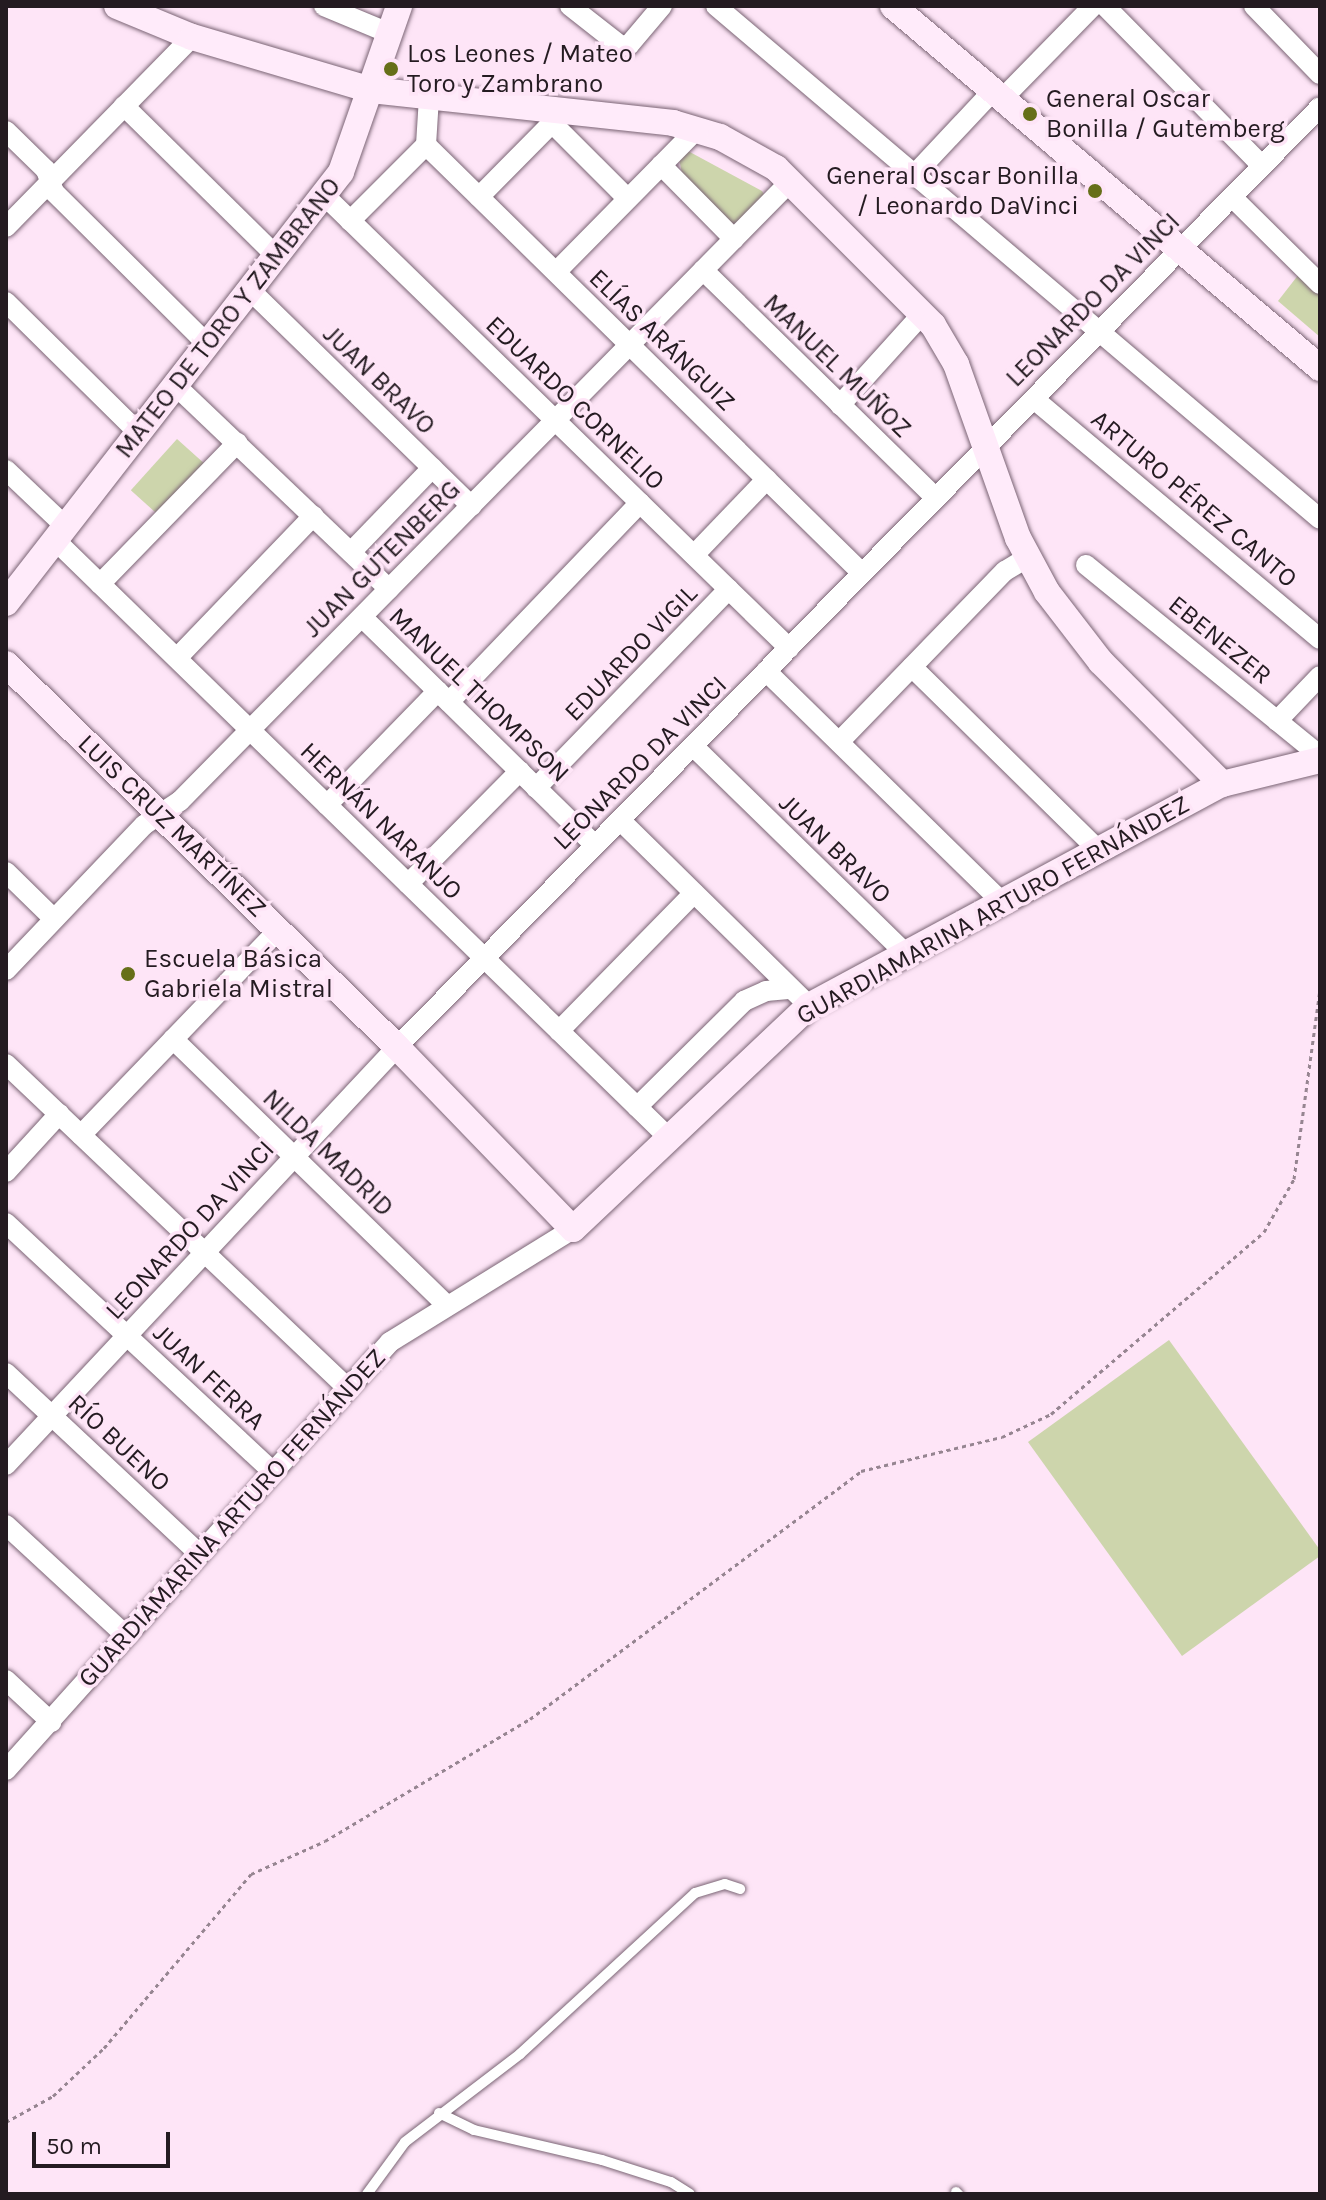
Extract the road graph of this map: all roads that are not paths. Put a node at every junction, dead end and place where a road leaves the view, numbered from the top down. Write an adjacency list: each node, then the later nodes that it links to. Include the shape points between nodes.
1 (117, 6): 12 (street)
2 (324, 6): 11 (street)
3 (399, 6): 11 (street, MATEO DE TORO Y ZAMBRANO)
4 (570, 6): 5 (street, via 621,46 629,45)
5 (662, 6)
6 (716, 6): 25 (street)
7 (893, 6): 15 (street)
8 (1093, 6): 15 (street)
9 (1105, 6): 24 (street)
10 (1254, 6): 13 (street)
11 (389, 33): 14 (street, MATEO DE TORO Y ZAMBRANO)
12 (192, 37): 14 (street); 17 (street)
13 (1320, 74)
14 (371, 90): 16 (street); 28 (street, MATEO DE TORO Y ZAMBRANO, via 348,159)
15 (997, 95): 25 (street); 35 (street)
16 (429, 97): 19 (street); 22 (street)
17 (124, 106): 27 (street); 36 (street)
18 (1320, 107): 24 (street, LEONARDO DA VINCI)
19 (552, 115): 20 (street); 29 (street); 31 (street)
20 (697, 129): 23 (street); 26 (street, via 742,148)
21 (6, 131): 27 (street, via 46,170)
22 (426, 145): 29 (street, ELÍAS ARÁNGUIZ); 32 (street, MATEO DE TORO Y ZAMBRANO)
23 (661, 165): 31 (street); 34 (street)
24 (1262, 166): 30 (street, LEONARDO DA VINCI)
25 (914, 175): 43 (street)
26 (791, 181): 34 (street, JUAN GUTENBERG); 42 (street)
27 (50, 182): 33 (street); 44 (street, via 54,192)
28 (325, 196): 32 (street, EDUARDO CORNELIO); 36 (street, MATEO DE TORO Y ZAMBRANO)
29 (479, 197): 38 (street, ELÍAS ARÁNGUIZ)
30 (1232, 197): 35 (street, LEONARDO DA VINCI); 39 (street)
31 (628, 199): 38 (street)
32 (350, 221): 50 (street, EDUARDO CORNELIO)
33 (6, 227)
34 (734, 239): 37 (street, JUAN GUTENBERG)
35 (1180, 249): 43 (street, LEONARDO DA VINCI); 46 (street)
36 (277, 257): 40 (street, MATEO DE TORO Y ZAMBRANO)
37 (703, 270): 45 (street, JUAN GUTENBERG); 49 (street, MANUEL MUÑOZ)
38 (556, 272): 45 (street, ELÍAS ARÁNGUIZ)
39 (1320, 284)
40 (251, 291): 44 (street, MATEO DE TORO Y ZAMBRANO); 54 (street, JUAN BRAVO)
41 (6, 302): 51 (street)
42 (923, 313): 49 (street); 53 (street, via 956,364)
43 (1099, 332): 48 (street, LEONARDO DA VINCI); 61 (street)
44 (208, 345): 47 (street, MATEO DE TORO Y ZAMBRANO)
45 (630, 345): 50 (street, JUAN GUTENBERG); 56 (street, ELÍAS ARÁNGUIZ)
46 (1320, 368)
47 (176, 386): 51 (street, MATEO DE TORO Y ZAMBRANO); 52 (street, MANUEL THOMPSON)
48 (1034, 399): 53 (street, LEONARDO DA VINCI); 73 (street, ARTURO PÉREZ CANTO)
49 (840, 405): 57 (street, MANUEL MUÑOZ)
50 (555, 420): 58 (street, EDUARDO CORNELIO); 59 (street, JUAN GUTENBERG)
51 (139, 433): 62 (street, MATEO DE TORO Y ZAMBRANO)
52 (237, 443): 60 (street, MANUEL THOMPSON); 68 (street)
53 (986, 444): 57 (street, LEONARDO DA VINCI); 65 (street)
54 (432, 468): 59 (street, JUAN BRAVO); 63 (street)
55 (6, 470): 62 (street, HERNÁN NARANJO)
56 (767, 479): 64 (street, EDUARDO VIGIL); 67 (street, ELÍAS ARÁNGUIZ)
57 (936, 498): 67 (street, LEONARDO DA VINCI)
58 (640, 503): 64 (street, EDUARDO CORNELIO); 80 (street)
59 (471, 506): 69 (street, JUAN GUTENBERG)
60 (313, 516): 63 (street, MANUEL THOMPSON); 75 (street)
61 (1320, 519)
62 (60, 533): 68 (street, HERNÁN NARANJO); 71 (street, MATEO DE TORO Y ZAMBRANO)
63 (351, 552): 69 (street, MANUEL THOMPSON)
64 (694, 555): 70 (street, EDUARDO CORNELIO)
65 (1027, 558): 77 (street, via 1005,571); 87 (street, via 1078,635)
66 (1086, 565): 81 (street, EBENEZER)
67 (862, 573): 74 (street, LEONARDO DA VINCI)
68 (100, 584): 75 (street, HERNÁN NARANJO)
69 (389, 589): 72 (street, JUAN GUTENBERG)
70 (729, 589): 74 (street, EDUARDO CORNELIO); 88 (street, EDUARDO VIGIL)
71 (6, 603)
72 (362, 617): 80 (street, MANUEL THOMPSON); 82 (street, JUAN GUTENBERG)
73 (1320, 639)
74 (789, 648): 78 (street, LEONARDO DA VINCI)
75 (177, 658): 82 (street, HERNÁN NARANJO)
76 (6, 664): 90 (street, LUIS CRUZ MARTÍNEZ)
77 (912, 667): 83 (street); 93 (street)
78 (766, 671): 83 (street); 84 (street, LEONARDO DA VINCI)
79 (1320, 676): 81 (street)
80 (443, 696): 86 (street, MANUEL THOMPSON); 89 (street)
81 (1277, 721): 85 (street, EBENEZER)
82 (250, 729): 89 (street, HERNÁN NARANJO); 90 (street, JUAN GUTENBERG)
83 (839, 742): 97 (street)
84 (693, 746): 91 (street, LEONARDO DA VINCI); 100 (street, JUAN BRAVO)
85 (1320, 758): 87 (street, GUARDIAMARINA ARTURO FERNÁNDEZ)
86 (520, 771): 88 (street, MANUEL THOMPSON); 95 (street)
87 (1222, 784): 93 (street, GUARDIAMARINA ARTURO FERNÁNDEZ)
88 (536, 788): 92 (street, MANUEL THOMPSON)
89 (327, 805): 95 (street, HERNÁN NARANJO)
90 (160, 814): 98 (street, JUAN GUTENBERG); 99 (street, LUIS CRUZ MARTÍNEZ)
91 (620, 820): 92 (street, LEONARDO DA VINCI); 96 (street)
92 (595, 845): 101 (street, LEONARDO DA VINCI)
93 (1099, 851): 97 (street, GUARDIAMARINA ARTURO FERNÁNDEZ)
94 (6, 872): 98 (street)
95 (408, 884): 101 (street, HERNÁN NARANJO)
96 (694, 893): 103 (street); 104 (street)
97 (1002, 902): 100 (street, GUARDIAMARINA ARTURO FERNÁNDEZ)
98 (54, 919): 102 (street, JUAN GUTENBERG)
99 (278, 930): 105 (street); 106 (street, LUIS CRUZ MARTÍNEZ)
100 (907, 955): 103 (street, GUARDIAMARINA ARTURO FERNÁNDEZ)
101 (484, 958): 104 (street, HERNÁN NARANJO); 106 (street, LEONARDO DA VINCI)
102 (6, 970)
103 (800, 997): 108 (street, GUARDIAMARINA ARTURO FERNÁNDEZ, via 766,991 744,1001); 111 (street, GUARDIAMARINA ARTURO FERNÁNDEZ, via 767,1040)
104 (559, 1031): 108 (street, HERNÁN NARANJO)
105 (173, 1039): 110 (street); 112 (street, NILDA MADRID)
106 (397, 1047): 112 (street, LEONARDO DA VINCI); 115 (street, LUIS CRUZ MARTÍNEZ)
107 (6, 1064): 109 (street)
108 (637, 1107): 111 (street, HERNÁN NARANJO)
109 (59, 1114): 110 (street); 113 (street)
110 (81, 1135): 116 (street)
111 (670, 1139): 115 (street, GUARDIAMARINA ARTURO FERNÁNDEZ)
112 (294, 1157): 116 (street, LEONARDO DA VINCI); 117 (street, NILDA MADRID)
113 (6, 1172)
114 (6, 1223): 118 (street, JUAN FERRA)
115 (573, 1229): 117 (street, GUARDIAMARINA ARTURO FERNÁNDEZ)
116 (204, 1253): 118 (street, LEONARDO DA VINCI); 120 (street)
117 (447, 1305): 120 (street, GUARDIAMARINA ARTURO FERNÁNDEZ, via 390,1342)
118 (127, 1335): 121 (street, LEONARDO DA VINCI); 123 (street, JUAN FERRA)
119 (6, 1373): 121 (street, RÍO BUENO)
120 (347, 1388): 123 (street, GUARDIAMARINA ARTURO FERNÁNDEZ)
121 (52, 1416): 122 (street, LEONARDO DA VINCI); 125 (street, RÍO BUENO)
122 (6, 1465)
123 (272, 1471): 125 (street, GUARDIAMARINA ARTURO FERNÁNDEZ)
124 (6, 1525): 126 (street)
125 (197, 1552): 126 (street, GUARDIAMARINA ARTURO FERNÁNDEZ)
126 (125, 1635): 128 (street, GUARDIAMARINA ARTURO FERNÁNDEZ)
127 (6, 1680): 128 (street)
128 (51, 1722): 129 (street, GUARDIAMARINA ARTURO FERNÁNDEZ)
129 (6, 1770)
130 (740, 1889): 131 (lane, via 725,1884 695,1893 520,2054)
131 (439, 2113): 132 (lane, via 405,2142); 133 (lane, via 474,2130 671,2182)
132 (367, 2194)
133 (690, 2194)

